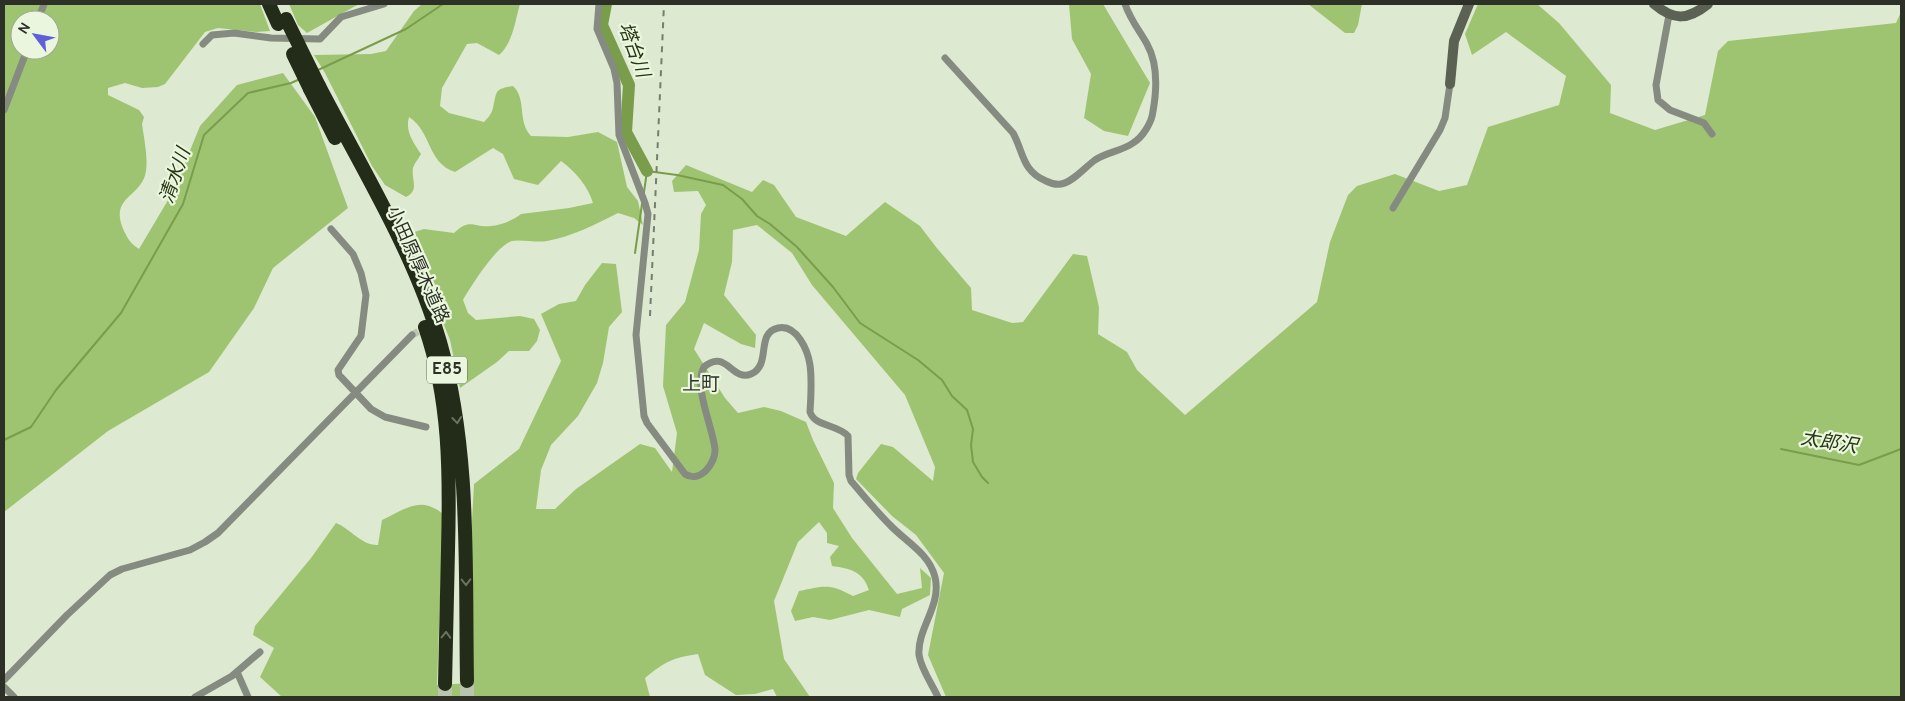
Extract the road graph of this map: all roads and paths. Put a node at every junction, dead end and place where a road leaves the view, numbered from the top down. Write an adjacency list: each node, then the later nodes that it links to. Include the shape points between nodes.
1 (269, 4): 10 (highway, 小田原厚木道路 / E85)
2 (280, 4): 10 (highway, 小田原厚木道路 / E85)
3 (384, 4): 11 (street, via 341,17 320,40 234,33 212,35)
4 (599, 4): 32 (street, via 597,29 616,75 619,135 648,214 636,335 645,420 685,474 701,475 709,467 715,451 701,379 704,368 718,361 740,374 750,374 762,364 765,342 771,332 784,328 796,335 810,361 811,415 816,421 839,428 848,436 851,482 918,550 932,570 935,599 919,652)
5 (1125, 4): 12 (street, via 1153,60 1156,74 1153,113 1150,122 1132,144 1096,160 1067,182 1046,181 1029,170 1013,133)
6 (1469, 4): 14 (street, via 1454,41)
7 (1654, 4): 9 (street)
8 (1708, 4): 9 (street, via 1692,15 1677,17)
9 (1669, 14): 17 (street, via 1656,85 1658,100 1670,110 1704,123)
10 (282, 21): 15 (highway, 小田原厚木道路 / E85, bridge)
11 (203, 44)
12 (944, 58)
13 (22, 60): 16 (street)
14 (1450, 84): 18 (street, via 1440,130)
15 (314, 88): 26 (highway, 小田原厚木道路 / E85, one-way to 26, via 409,261 440,341 450,378 462,468); 27 (highway, 小田原厚木道路 / E85, one-way to 15, via 449,473 440,381 417,304)
16 (4, 110)
17 (1712, 134)
18 (1393, 208)
19 (331, 229): 21 (street, via 353,254 366,295 361,336 338,370)
20 (412, 335): 21 (street)
21 (355, 393): 22 (street, via 385,417); 25 (street, via 218,534 190,550 110,575)
22 (426, 427)
23 (260, 652): 24 (street)
24 (237, 672): 30 (street); 31 (street)
25 (4, 680)
26 (467, 681)
27 (445, 684)
28 (4, 687): 29 (street)
29 (14, 697)
30 (195, 697)
31 (248, 697)
32 (938, 697)

